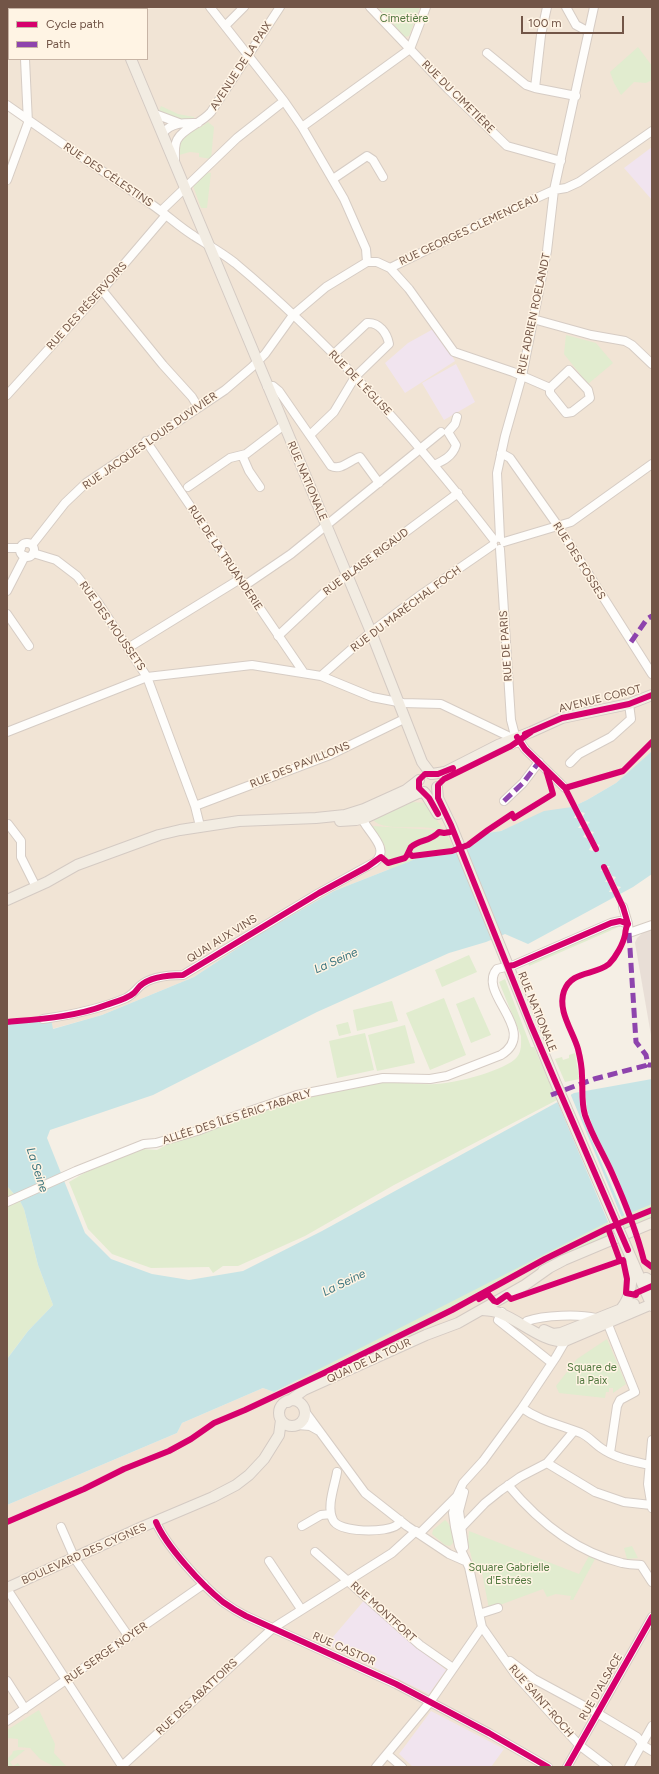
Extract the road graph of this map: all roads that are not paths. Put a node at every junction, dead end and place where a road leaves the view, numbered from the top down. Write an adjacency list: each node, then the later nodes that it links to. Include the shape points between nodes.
1 (210, 7): 9 (street)
2 (244, 7): 9 (street)
3 (280, 7): 13 (street, AVENUE DE LA PAIX)
4 (370, 7): 11 (street, RUE DU CIMETIÈRE)
5 (426, 7): 11 (street)
6 (547, 7): 16 (street, via 541,35)
7 (566, 7): 10 (street, via 576,25)
8 (594, 7): 10 (street, RUE ADRIEN ROELANDT)
9 (224, 26): 13 (street)
10 (588, 32): 17 (street, RUE ADRIEN ROELANDT)
11 (410, 49): 24 (street); 28 (street, RUE DU CIMETIÈRE, via 507,146)
12 (487, 53): 16 (street, via 526,85)
13 (248, 55): 18 (street); 23 (street, AVENUE DE LA PAIX, via 211,112)
14 (25, 60): 21 (street)
15 (132, 60): 20 (main road, RUE NATIONALE)
16 (536, 88): 17 (street)
17 (576, 96): 28 (street, RUE ADRIEN ROELANDT)
18 (284, 101): 24 (street); 33 (street, RUE DES RÉSERVOIRS, via 237,138)
19 (7, 105): 21 (street, RUE DES CÉLESTINS)
20 (155, 114): 22 (street); 26 (main road, RUE NATIONALE)
21 (28, 120): 32 (street); 35 (street, RUE DES CÉLESTINS)
22 (179, 123): 23 (street); 26 (street, via 170,126)
23 (200, 123): 27 (street, AVENUE DE LA PAIX)
24 (302, 127): 31 (street)
25 (652, 131): 34 (street, RUE GEORGES CLEMENCEAU, via 579,182)
26 (163, 133): 27 (street, AVENUE DE LA PAIX); 29 (main road, RUE NATIONALE)
27 (182, 133): 29 (street, via 176,145)
28 (561, 160): 34 (street, RUE ADRIEN ROELANDT)
29 (175, 163): 33 (main road, RUE NATIONALE)
30 (383, 177): 31 (street, via 373,160 367,156)
31 (333, 179): 37 (street, via 366,249)
32 (7, 180)
33 (185, 188): 35 (street, RUE DES RÉSERVOIRS); 36 (main road, RUE NATIONALE)
34 (554, 190): 38 (street, RUE GEORGES CLEMENCEAU); 41 (street, RUE ADRIEN ROELANDT, via 547,251)
35 (164, 213): 36 (street, RUE DES CÉLESTINS); 39 (street, RUE DES RÉSERVOIRS)
36 (208, 244): 40 (street, RUE DE L'ÉGLISE); 44 (main road, RUE NATIONALE)
37 (367, 262): 38 (street, RUE GEORGES CLEMENCEAU, via 377,262); 40 (street, via 326,287)
38 (390, 268): 45 (street, via 454,352)
39 (102, 290): 49 (street, RUE DES RÉSERVOIRS); 50 (street)
40 (293, 315): 42 (street, RUE DE L'ÉGLISE); 44 (street)
41 (533, 319): 43 (street, via 591,335 625,341); 45 (street, RUE ADRIEN ROELANDT)
42 (333, 355): 46 (street, RUE DE L'ÉGLISE); 46 (street, via 367,323 372,322 380,327 388,336 389,344)
43 (650, 359)
44 (258, 362): 47 (main road, RUE NATIONALE); 50 (street, RUE JACQUES LOUIS DUVIVIER)
45 (522, 376): 48 (street); 55 (street, RUE ADRIEN ROELANDT)
46 (355, 377): 54 (street, via 334,412); 57 (street, RUE DE L'ÉGLISE, via 393,416)
47 (267, 386): 52 (main road, RUE NATIONALE); 54 (street, via 273,386 279,391)
48 (550, 388): 48 (street, via 569,370 588,390 590,398 572,412 566,413 550,393)
49 (7, 395)
50 (198, 407): 56 (street, RUE JACQUES LOUIS DUVIVIER)
51 (457, 417): 61 (street, via 448,432 456,445 454,451)
52 (284, 425): 59 (street); 66 (main road, RUE NATIONALE)
53 (441, 432): 57 (street)
54 (310, 435): 62 (street, via 331,466 339,468 360,457)
55 (505, 436): 58 (street, RUE DE PARIS)
56 (146, 441): 64 (street, RUE DE LA TRUANDERIE); 70 (street, RUE JACQUES LOUIS DUVIVIER, via 86,483 65,503)
57 (421, 450): 61 (street, RUE DE L'ÉGLISE); 62 (street)
58 (501, 453): 67 (street, RUE DES FOSSES, via 510,458); 68 (street, RUE DE PARIS, via 497,473)
59 (242, 455): 63 (street); 64 (street, via 230,458)
60 (652, 464): 67 (street, RUE DU MARÉCHAL FOCH, via 580,516)
61 (434, 465): 65 (street, RUE DE L'ÉGLISE)
62 (379, 483): 66 (street)
63 (260, 487)
64 (185, 490): 73 (street, RUE DE LA TRUANDERIE)
65 (458, 493): 68 (street, RUE DE L'ÉGLISE); 72 (street, RUE BLAISE RIGAUD)
66 (325, 525): 72 (main road, RUE NATIONALE); 73 (street, via 291,554)
67 (558, 526): 68 (street, RUE DU MARÉCHAL FOCH); 81 (street, RUE DES FOSSES)
68 (498, 543): 76 (street, RUE DU MARÉCHAL FOCH); 89 (street, RUE DE PARIS, via 511,720)
69 (7, 548): 71 (street)
70 (33, 548): 71 (street, via 30,556); 71 (street, via 29,543 24,544); 79 (street, RUE DES MOUSSETS, via 56,560 77,576)
71 (23, 552): 74 (street)
72 (346, 576): 76 (main road, RUE NATIONALE); 77 (street, RUE BLAISE RIGAUD)
73 (242, 583): 77 (street, RUE DE LA TRUANDERIE); 79 (street)
74 (7, 591)
75 (7, 614): 78 (street)
76 (371, 632): 82 (street, RUE DU MARÉCHAL FOCH); 85 (main road, RUE NATIONALE)
77 (278, 636): 80 (street, RUE DE LA TRUANDERIE)
78 (29, 646)
79 (128, 648): 83 (street, RUE DES MOUSSETS)
80 (304, 673): 82 (street); 83 (street, via 252,665)
81 (652, 674)
82 (321, 676): 85 (street, via 372,697)
83 (147, 677): 88 (street); 98 (street, RUE DES MOUSSETS)
84 (652, 695): 86 (main road, AVENUE COROT)
85 (398, 701): 87 (main road, RUE NATIONALE); 89 (street, via 441,704)
86 (629, 704): 89 (main road, AVENUE COROT, via 562,718); 91 (street, via 631,718 611,737 579,754)
87 (404, 719): 92 (main road, RUE NATIONALE, via 424,765); 93 (main road, RUE NATIONALE, via 406,737); 98 (street, RUE DES PAVILLONS, via 330,755)
88 (7, 732)
89 (515, 741): 90 (street); 92 (main road, AVENUE COROT, via 445,772); 94 (main road, AVENUE COROT, via 446,778)
90 (538, 762): 95 (street); 97 (street, via 523,783)
91 (570, 763)
92 (431, 774): 93 (main road, via 425,774); 94 (main road, via 437,780)
93 (419, 779): 96 (main road, via 418,786); 99 (main road, via 406,790)
94 (437, 786): 96 (main road, via 434,791); 102 (main road, RUE NATIONALE, via 438,798)
95 (565, 788)
96 (425, 792): 99 (main road); 102 (main road, RUE NATIONALE)
97 (504, 801)
98 (195, 806): 101 (street, RUE DES MOUSSETS)
99 (360, 815): 101 (main road); 109 (street, QUAI AUX VINS, via 382,852 381,858 375,862 183,975 158,977 140,986 126,998 105,1006)
100 (8, 824): 103 (street, via 21,841 21,857)
101 (200, 826): 103 (main road, via 159,835 124,847 73,867)
102 (459, 846): 108 (main road, RUE NATIONALE)
103 (36, 887): 104 (main road)
104 (7, 900)
105 (623, 907): 106 (street)
106 (628, 924): 107 (street, via 629,933); 108 (street, via 620,921 611,923)
107 (652, 925)
108 (508, 966): 110 (street, ALLÉE DES ÎLES ÉRIC TABARLY, via 497,969 493,978 493,987 514,1030 511,1046 501,1055 447,1076 383,1078 296,1095 197,1131 144,1144); 112 (main road, RUE NATIONALE, bridge)
109 (43, 1019)
110 (11, 1201)
111 (652, 1223): 114 (main road, via 571,1257)
112 (628, 1251): 113 (main road); 115 (main road); 116 (main road, via 631,1291)
113 (649, 1280): 115 (main road)
114 (499, 1297): 117 (main road); 118 (main road); 120 (main road, via 511,1312); 123 (main road)
115 (651, 1300): 116 (main road); 121 (main road)
116 (621, 1309): 119 (main road)
117 (483, 1310): 118 (main road); 123 (main road)
118 (501, 1315): 124 (main road, via 553,1340); 125 (street)
119 (596, 1318): 120 (street, via 536,1318); 122 (main road)
120 (527, 1321): 122 (main road, via 553,1334)
121 (607, 1322): 124 (main road); 136 (street, via 635,1392 620,1400 617,1406)
122 (570, 1330): 124 (street)
123 (426, 1335): 126 (main road, QUAI DE LA TOUR)
124 (565, 1341): 125 (street)
125 (552, 1362): 128 (street)
126 (313, 1387): 127 (main road, QUAI DE LA TOUR); 129 (main road, QUAI DE LA TOUR, via 305,1396)
127 (288, 1402): 129 (main road, via 298,1402); 130 (main road, via 280,1410)
128 (522, 1408): 132 (street); 140 (street)
129 (304, 1409): 131 (main road, via 303,1420); 133 (street)
130 (281, 1420): 131 (main road, via 287,1425); 134 (main road, BOULEVARD DES CYGNES)
131 (295, 1425): 133 (street, via 310,1426); 134 (main road, BOULEVARD DES CYGNES)
132 (574, 1431): 136 (street, via 583,1433); 137 (street)
133 (320, 1432): 145 (street, via 365,1493)
134 (276, 1440): 146 (main road, BOULEVARD DES CYGNES, via 256,1469 236,1485)
135 (652, 1440): 138 (street)
136 (610, 1453): 138 (street)
137 (547, 1463): 141 (street); 143 (street, via 595,1492 624,1502)
138 (650, 1465): 143 (street, via 648,1484)
139 (337, 1472): 144 (street)
140 (470, 1477): 142 (street); 142 (street, via 461,1486)
141 (508, 1485): 149 (street, via 484,1503); 158 (street, via 525,1506 564,1537 594,1554 622,1563 641,1565)
142 (454, 1507): 149 (street); 150 (street, RUE DES ABATTOIRS); 151 (street, via 454,1527)
143 (651, 1507)
144 (331, 1514): 145 (street, via 336,1524 349,1529 390,1528 397,1525); 147 (street, via 321,1515)
145 (400, 1520): 150 (street)
146 (156, 1522): 154 (main road, BOULEVARD DES CYGNES); 159 (street, RUE CASTOR, via 177,1554)
147 (302, 1526)
148 (61, 1527): 154 (street)
149 (461, 1528): 151 (street)
150 (417, 1533): 153 (street); 157 (street, RUE DES ABATTOIRS, via 392,1553)
151 (462, 1544): 153 (street); 156 (street)
152 (315, 1552): 157 (street, RUE MONTFORT)
153 (449, 1554): 156 (street)
154 (75, 1559): 160 (main road, BOULEVARD DES CYGNES); 167 (street)
155 (270, 1561): 162 (street)
156 (467, 1564): 163 (street)
157 (347, 1580): 162 (street, RUE DES ABATTOIRS); 169 (street, RUE MONTFORT, via 420,1645)
158 (652, 1582)
159 (204, 1584): 166 (street, RUE CASTOR, via 230,1607); 167 (street, RUE SERGE NOYER)
160 (7, 1589): 171 (street)
161 (498, 1608): 163 (street)
162 (301, 1609): 166 (street, RUE DES ABATTOIRS)
163 (479, 1614): 165 (street)
164 (652, 1617): 174 (street, RUE D'ALSACE)
165 (482, 1627): 168 (street, RUE SAINT-ROCH); 169 (street)
166 (273, 1628): 172 (street, RUE CASTOR); 181 (street, RUE DES ABATTOIRS)
167 (129, 1637): 171 (street, RUE SERGE NOYER)
168 (503, 1656): 174 (street, via 534,1679); 177 (street, RUE SAINT-ROCH, via 515,1674)
169 (453, 1668): 172 (street)
170 (7, 1681): 173 (street)
171 (66, 1682): 173 (street, RUE SERGE NOYER); 181 (street)
172 (430, 1702): 180 (street); 184 (street, RUE CASTOR)
173 (25, 1709): 175 (street, RUE SERGE NOYER)
174 (597, 1713): 177 (street, RUE D'ALSACE); 178 (street, via 637,1738)
175 (7, 1721)
176 (652, 1726): 178 (street)
177 (579, 1745): 185 (street, RUE D'ALSACE); 186 (street, RUE SAINT-ROCH)
178 (643, 1745): 179 (street); 187 (street)
179 (652, 1751)
180 (387, 1754): 182 (street); 183 (street)
181 (122, 1766)
182 (376, 1767)
183 (402, 1767)
184 (548, 1767)
185 (567, 1767)
186 (608, 1767)
187 (629, 1767)

